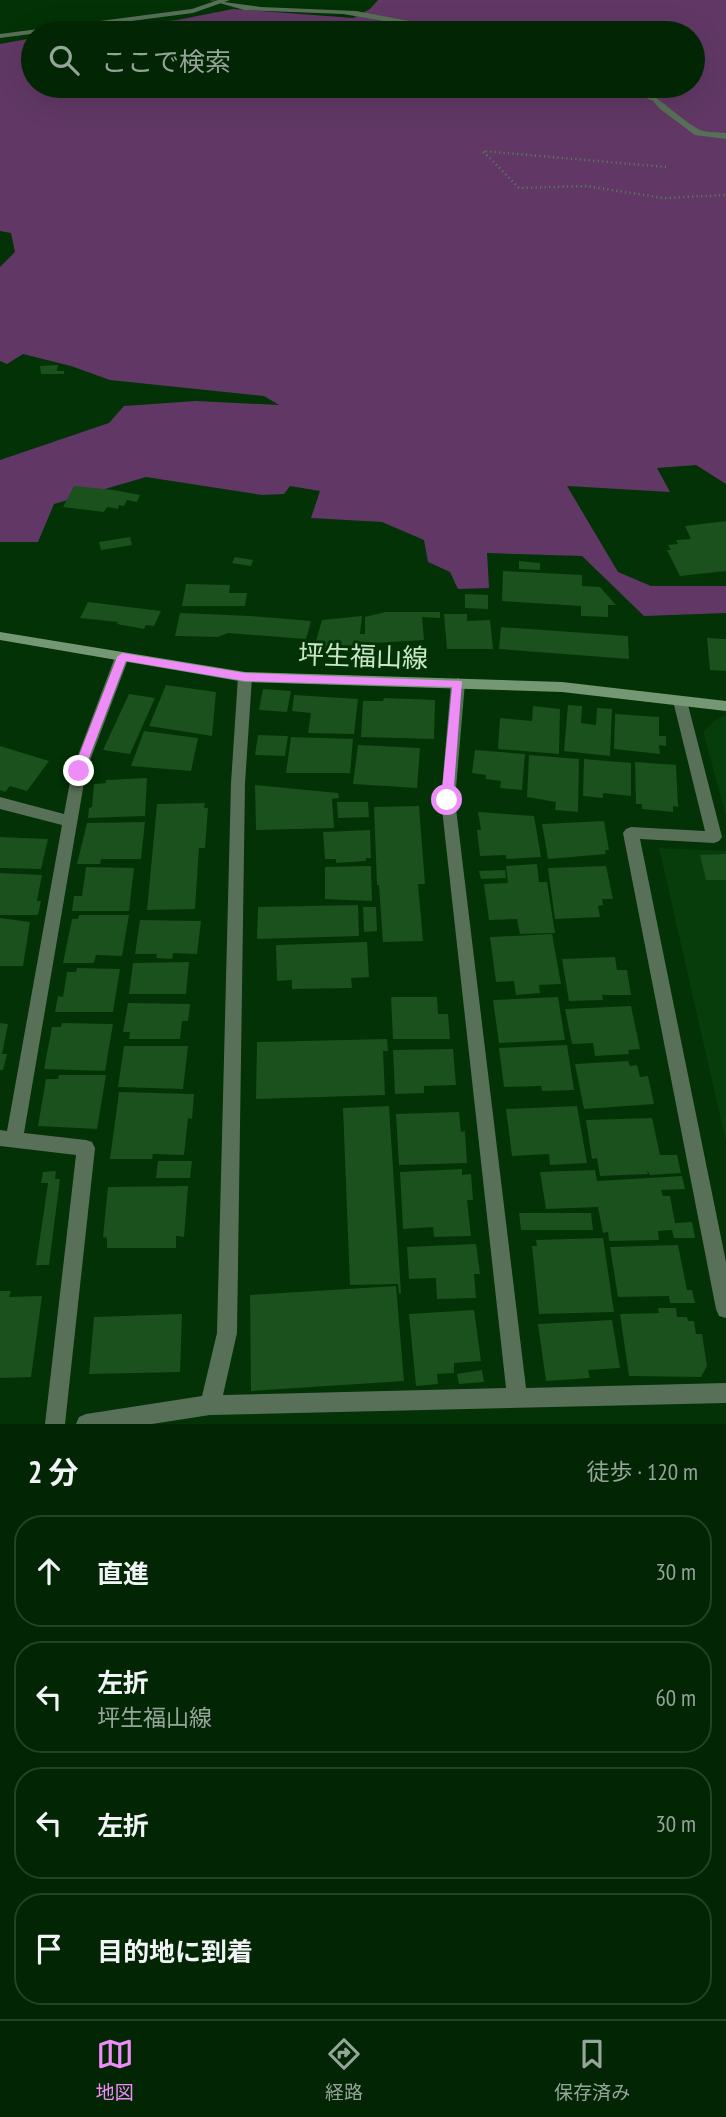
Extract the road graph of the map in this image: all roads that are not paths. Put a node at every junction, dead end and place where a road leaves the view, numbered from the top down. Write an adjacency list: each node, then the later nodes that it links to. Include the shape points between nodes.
1 (340, 0): 3 (street)
2 (220, 1): 3 (street); 4 (street, via 193,11)
3 (345, 13): 5 (street)
4 (116, 21)
5 (397, 21)
6 (21, 33): 7 (street)
7 (0, 36)
8 (654, 98): 9 (street, via 698,133)
9 (726, 136)
10 (0, 636): 11 (main road, 坪生福山線)
11 (122, 657): 12 (main road, 坪生福山線); 17 (street, via 79,771)
12 (245, 677): 13 (main road, 坪生福山線); 22 (street, via 238,783 227,1333)
13 (458, 683): 14 (main road, 坪生福山線, via 562,687); 21 (street, via 447,800)
14 (680, 701): 15 (main road, 坪生福山線); 19 (street, via 714,837 631,834)
15 (726, 706)
16 (0, 803): 17 (street)
17 (69, 821): 18 (street)
18 (7, 1138): 24 (street, via 86,1148)
19 (726, 1309)
20 (726, 1393): 21 (street)
21 (517, 1398): 22 (street)
22 (210, 1405): 23 (street)
23 (156, 1419): 25 (street)
24 (55, 1424)
25 (86, 1424)

